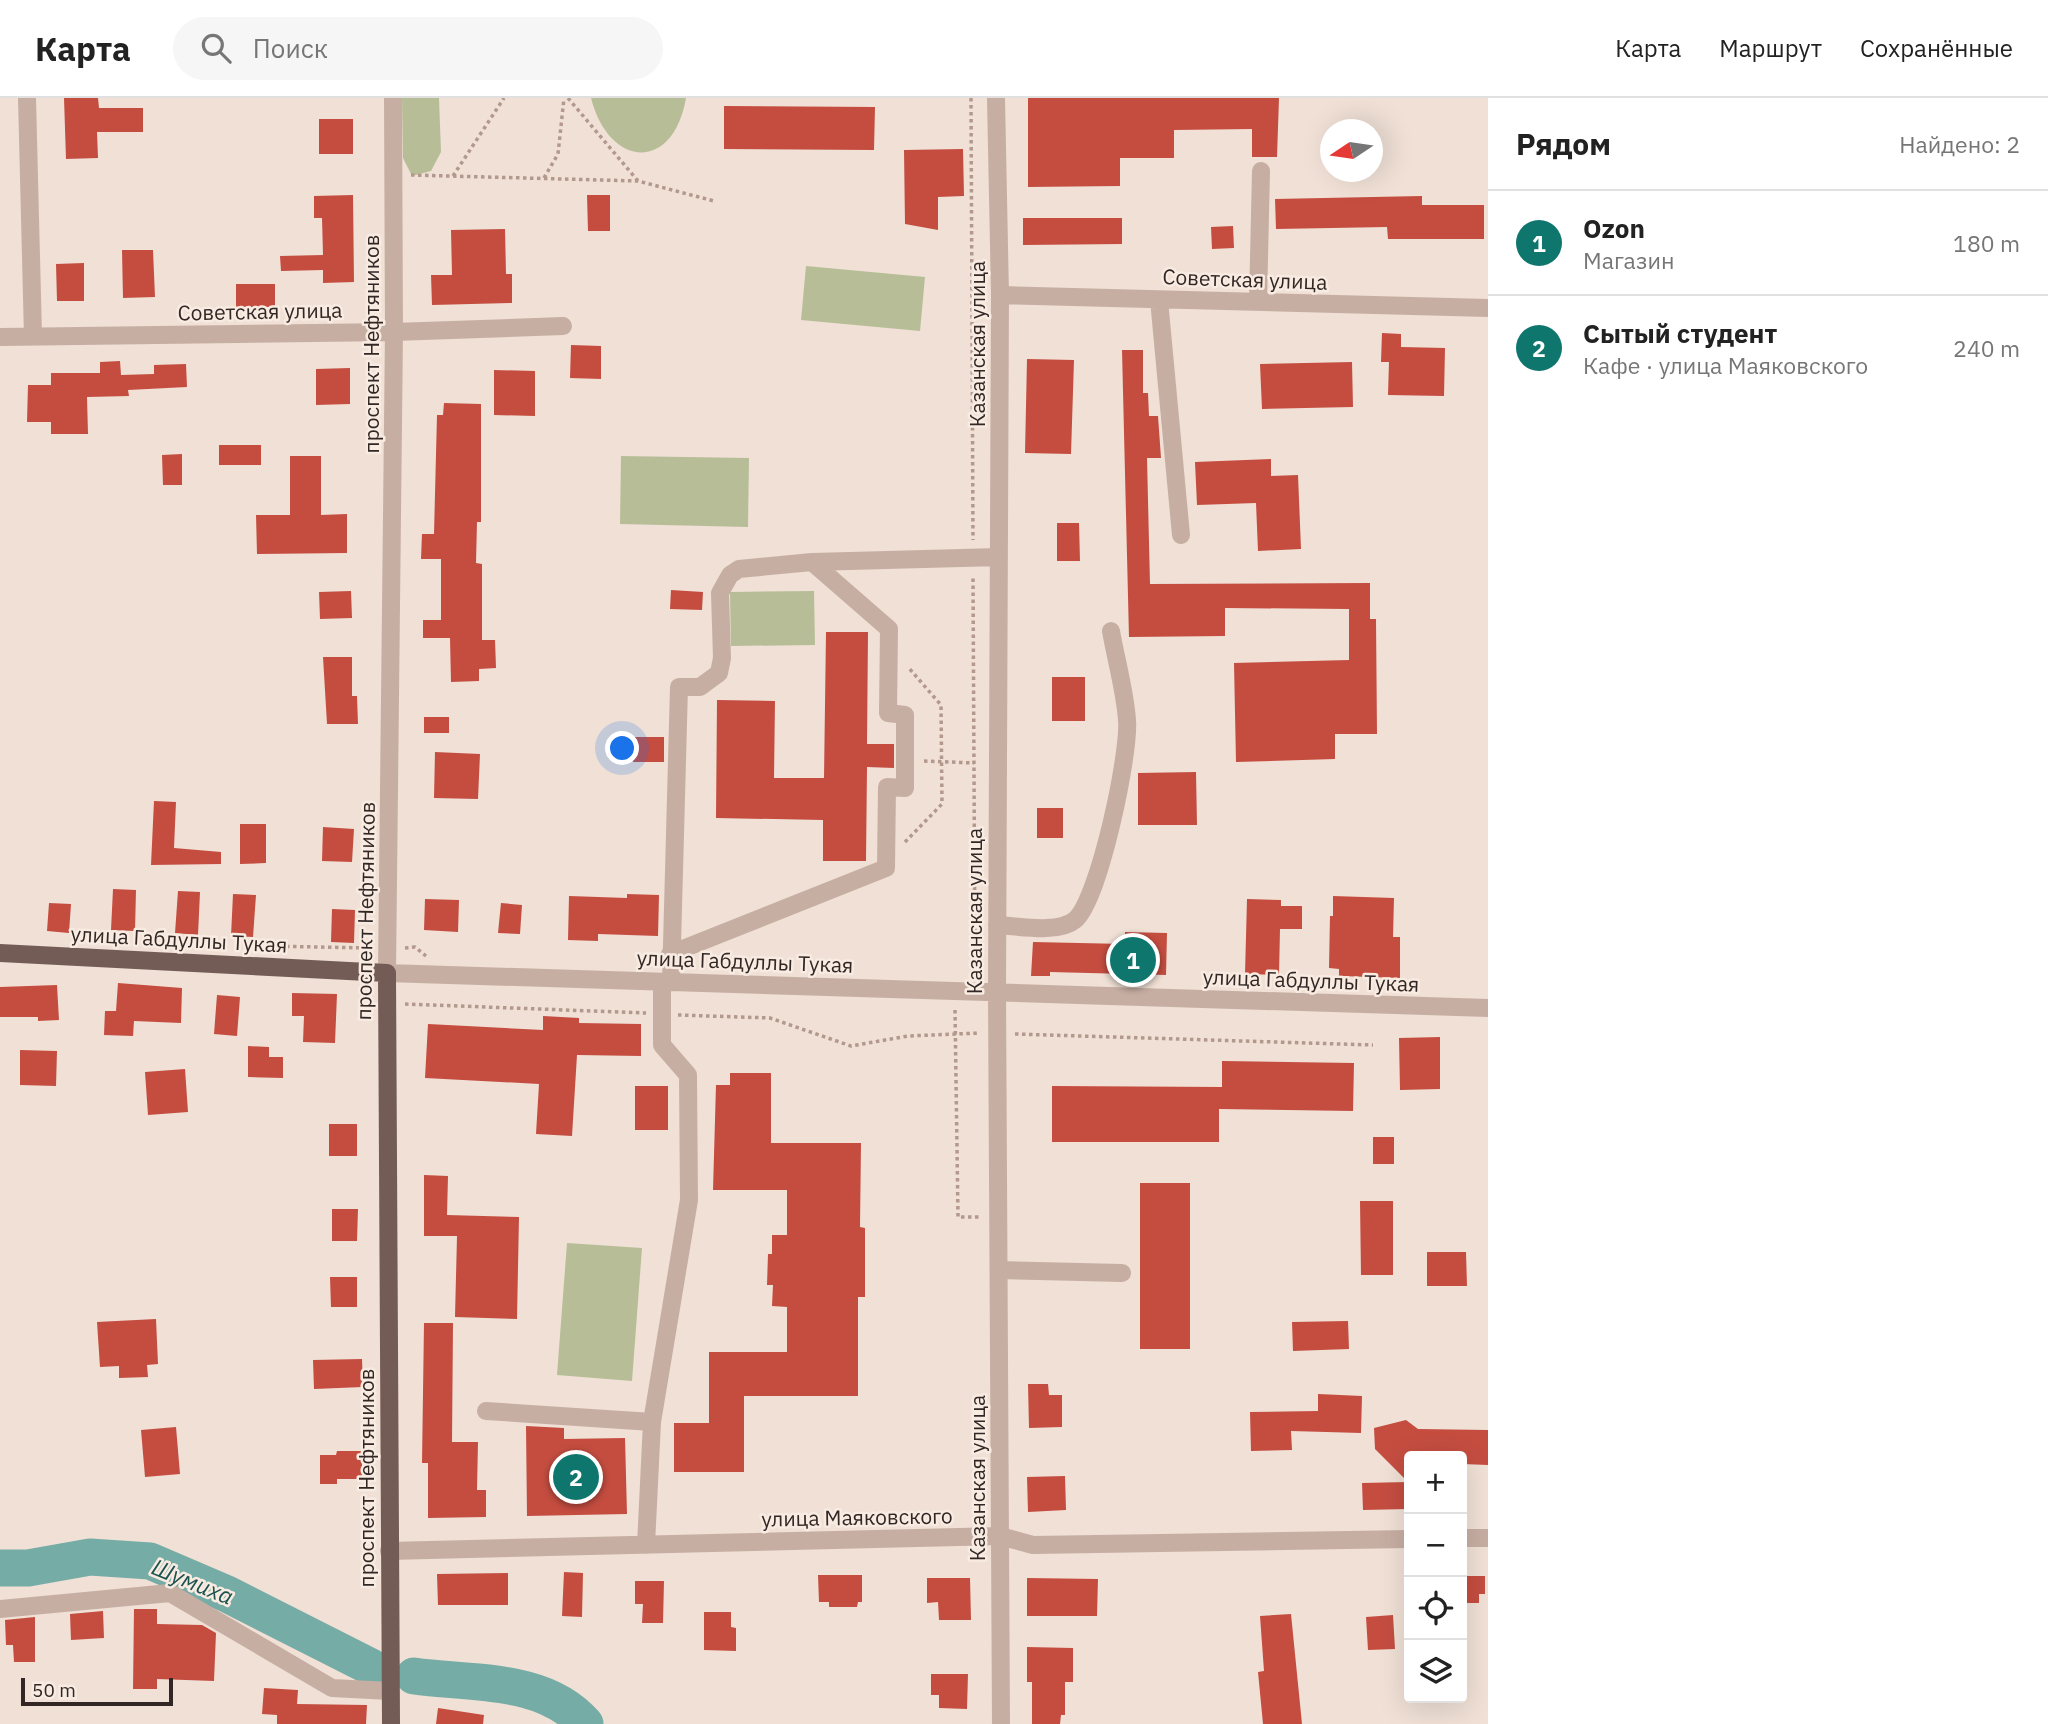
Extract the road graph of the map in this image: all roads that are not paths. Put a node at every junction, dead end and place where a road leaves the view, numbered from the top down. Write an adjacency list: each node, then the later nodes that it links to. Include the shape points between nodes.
1 (27, 98): 11 (street)
2 (393, 98): 10 (street, проспект Нефтяников)
3 (996, 98): 5 (street, Казанская улица)
4 (1261, 171): 7 (street)
5 (1000, 295): 6 (street, Советская улица); 14 (street, Казанская улица)
6 (1159, 300): 7 (street, Советская улица); 13 (street)
7 (1258, 302): 8 (street, Советская улица)
8 (1488, 309)
9 (563, 326): 10 (street, Советская улица)
10 (394, 332): 11 (street, Советская улица); 20 (street, проспект Нефтяников)
11 (33, 336): 12 (street, Советская улица)
12 (0, 337)
13 (1181, 535)
14 (999, 557): 15 (street); 17 (street, Казанская улица)
15 (812, 562): 19 (street, via 748,566 730,575 720,593 719,673 700,687 679,687); 19 (street, via 889,629 888,713 905,715 905,788 887,787 886,868)
16 (1111, 631): 17 (street, via 1128,721 1124,768 1097,877 1075,920 1058,927)
17 (997, 926): 22 (street, Казанская улица)
18 (0, 953): 20 (main road, улица Габдуллы Тукая)
19 (670, 954): 21 (street)
20 (387, 973): 21 (street, улица Габдуллы Тукая); 33 (main road, проспект Нефтяников)
21 (667, 982): 22 (street, улица Габдуллы Тукая); 27 (street, via 662,1045 688,1076 689,1200)
22 (997, 992): 23 (street, улица Габдуллы Тукая); 24 (street, Казанская улица)
23 (1488, 1008)
24 (999, 1270): 25 (street); 28 (street, Казанская улица)
25 (1122, 1273)
26 (486, 1411): 27 (street)
27 (652, 1422): 32 (street)
28 (1000, 1536): 31 (street, улица Маяковского, via 1033,1545); 32 (street, улица Маяковского); 37 (street, Казанская улица)
29 (1467, 1538): 30 (street)
30 (1488, 1538)
31 (1404, 1539)
32 (646, 1545): 33 (street, улица Маяковского)
33 (389, 1551): 35 (main road, проспект Нефтяников)
34 (0, 1609): 35 (street, via 170,1593 332,1688)
35 (390, 1691): 36 (main road, проспект Нефтяников)
36 (391, 1724)
37 (1001, 1724)

